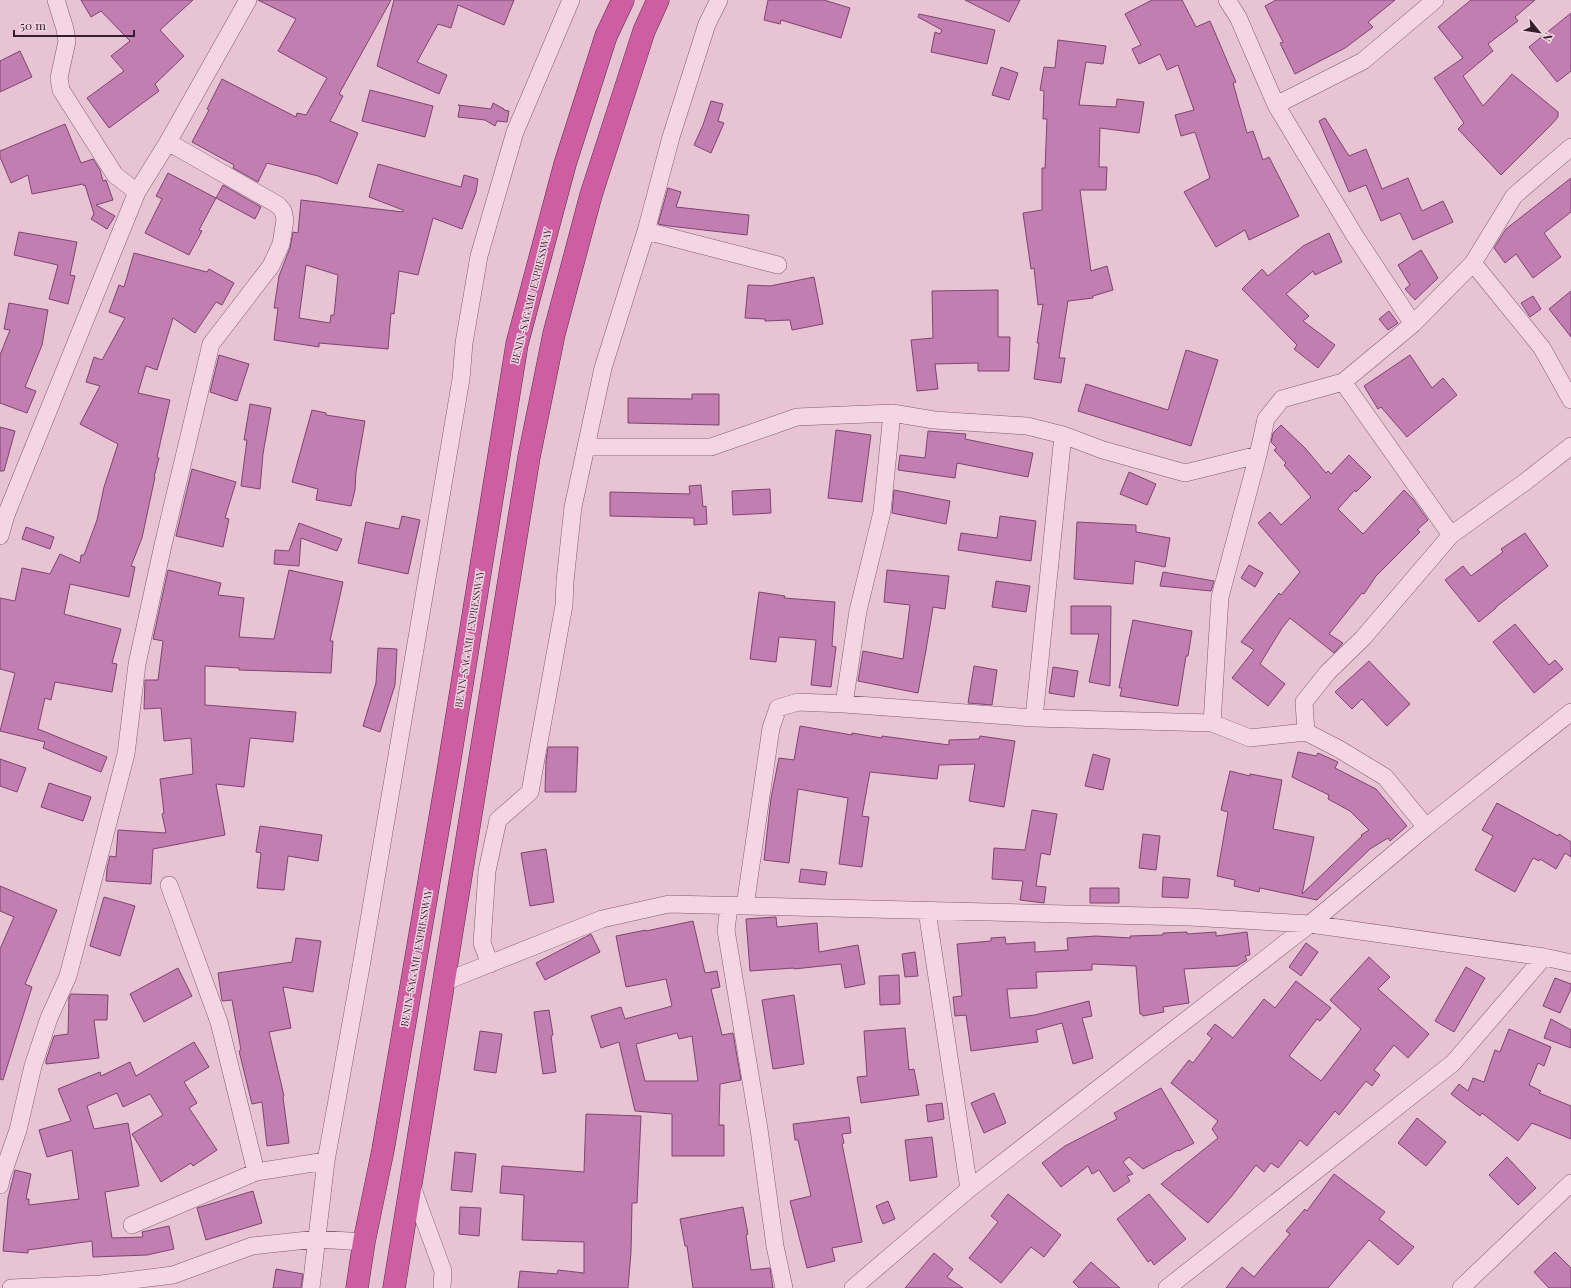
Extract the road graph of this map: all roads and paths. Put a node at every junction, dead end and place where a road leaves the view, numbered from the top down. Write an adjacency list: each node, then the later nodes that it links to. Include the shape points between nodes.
1 (56, 0): 12 (street, via 66,29 59,78 61,90 114,175)
2 (248, 0): 10 (street)
3 (571, 0): 43 (street, via 515,132 479,256 464,343 461,379)
4 (623, 0): 41 (highway, BENIN-SAGAMU EXPRESSWAY, via 606,36 565,164 517,344)
5 (658, 0): 40 (highway, via 644,31 590,196 554,334 529,457)
6 (719, 0): 13 (street, via 707,24)
7 (1227, 0): 9 (street, via 1238,17)
8 (1435, 0): 9 (street, via 1363,61)
9 (1276, 105): 16 (street, via 1355,236)
10 (168, 142): 12 (street); 47 (street, via 278,204 286,220 281,244 271,266 211,344 137,664 126,754 68,976 49,1018 33,1066 18,1130)
11 (1571, 147): 14 (street, via 1514,196)
12 (138, 192): 24 (street)
13 (646, 231): 15 (street); 22 (street, via 603,368)
14 (1473, 263): 16 (street); 18 (street, via 1542,348)
15 (778, 266)
16 (1413, 324): 17 (street)
17 (1344, 382): 23 (street, via 1282,399 1266,419); 26 (street)
18 (1571, 400)
19 (892, 413): 20 (street, via 934,420 1027,426); 22 (street, via 797,418 711,447); 27 (street, via 882,512 858,612)
20 (1063, 435): 23 (street, via 1103,450 1185,473); 29 (street)
21 (1571, 446): 26 (street)
22 (587, 447): 39 (street, via 573,507 564,605 530,792 498,820 487,871 482,944)
23 (1258, 455): 30 (street, via 1220,598)
24 (3, 515): 25 (street)
25 (0, 536)
26 (1451, 536): 31 (street, via 1304,702)
27 (844, 704): 29 (street); 34 (street, via 798,702 778,708 771,728)
28 (1571, 712): 32 (street)
29 (1034, 718): 30 (street)
30 (1212, 723): 31 (street, via 1250,738)
31 (1306, 732): 32 (street, via 1385,777)
32 (1426, 827): 36 (street)
33 (169, 885): 44 (street, via 219,1022)
34 (737, 906): 35 (street); 39 (street, via 669,904 602,919); 58 (street, via 726,930 759,1129 775,1246)
35 (927, 911): 36 (street, via 1189,917); 48 (street)
36 (1310, 924): 37 (street); 48 (street)
37 (1544, 957): 38 (street); 60 (street, via 1453,1063)
38 (1571, 963)
39 (490, 964): 40 (street)
40 (444, 982): 42 (highway)
41 (383, 1150): 42 (highway); 51 (highway, BENIN-SAGAMU EXPRESSWAY)
42 (416, 1155): 46 (highway)
43 (326, 1161): 44 (street); 50 (street)
44 (256, 1172): 49 (street)
45 (1571, 1183): 61 (street)
46 (411, 1184): 56 (highway); 57 (street, via 443,1271)
47 (0, 1185)
48 (969, 1189): 59 (street)
49 (132, 1225)
50 (318, 1239): 51 (street); 52 (street, via 252,1246 173,1275); 54 (street)
51 (364, 1242): 55 (highway, BENIN-SAGAMU EXPRESSWAY)
52 (101, 1286): 53 (street)
53 (11, 1288)
54 (311, 1288)
55 (357, 1288)
56 (394, 1288)
57 (442, 1288)
58 (784, 1288)
59 (853, 1288)
60 (1167, 1288)
61 (1461, 1288)

